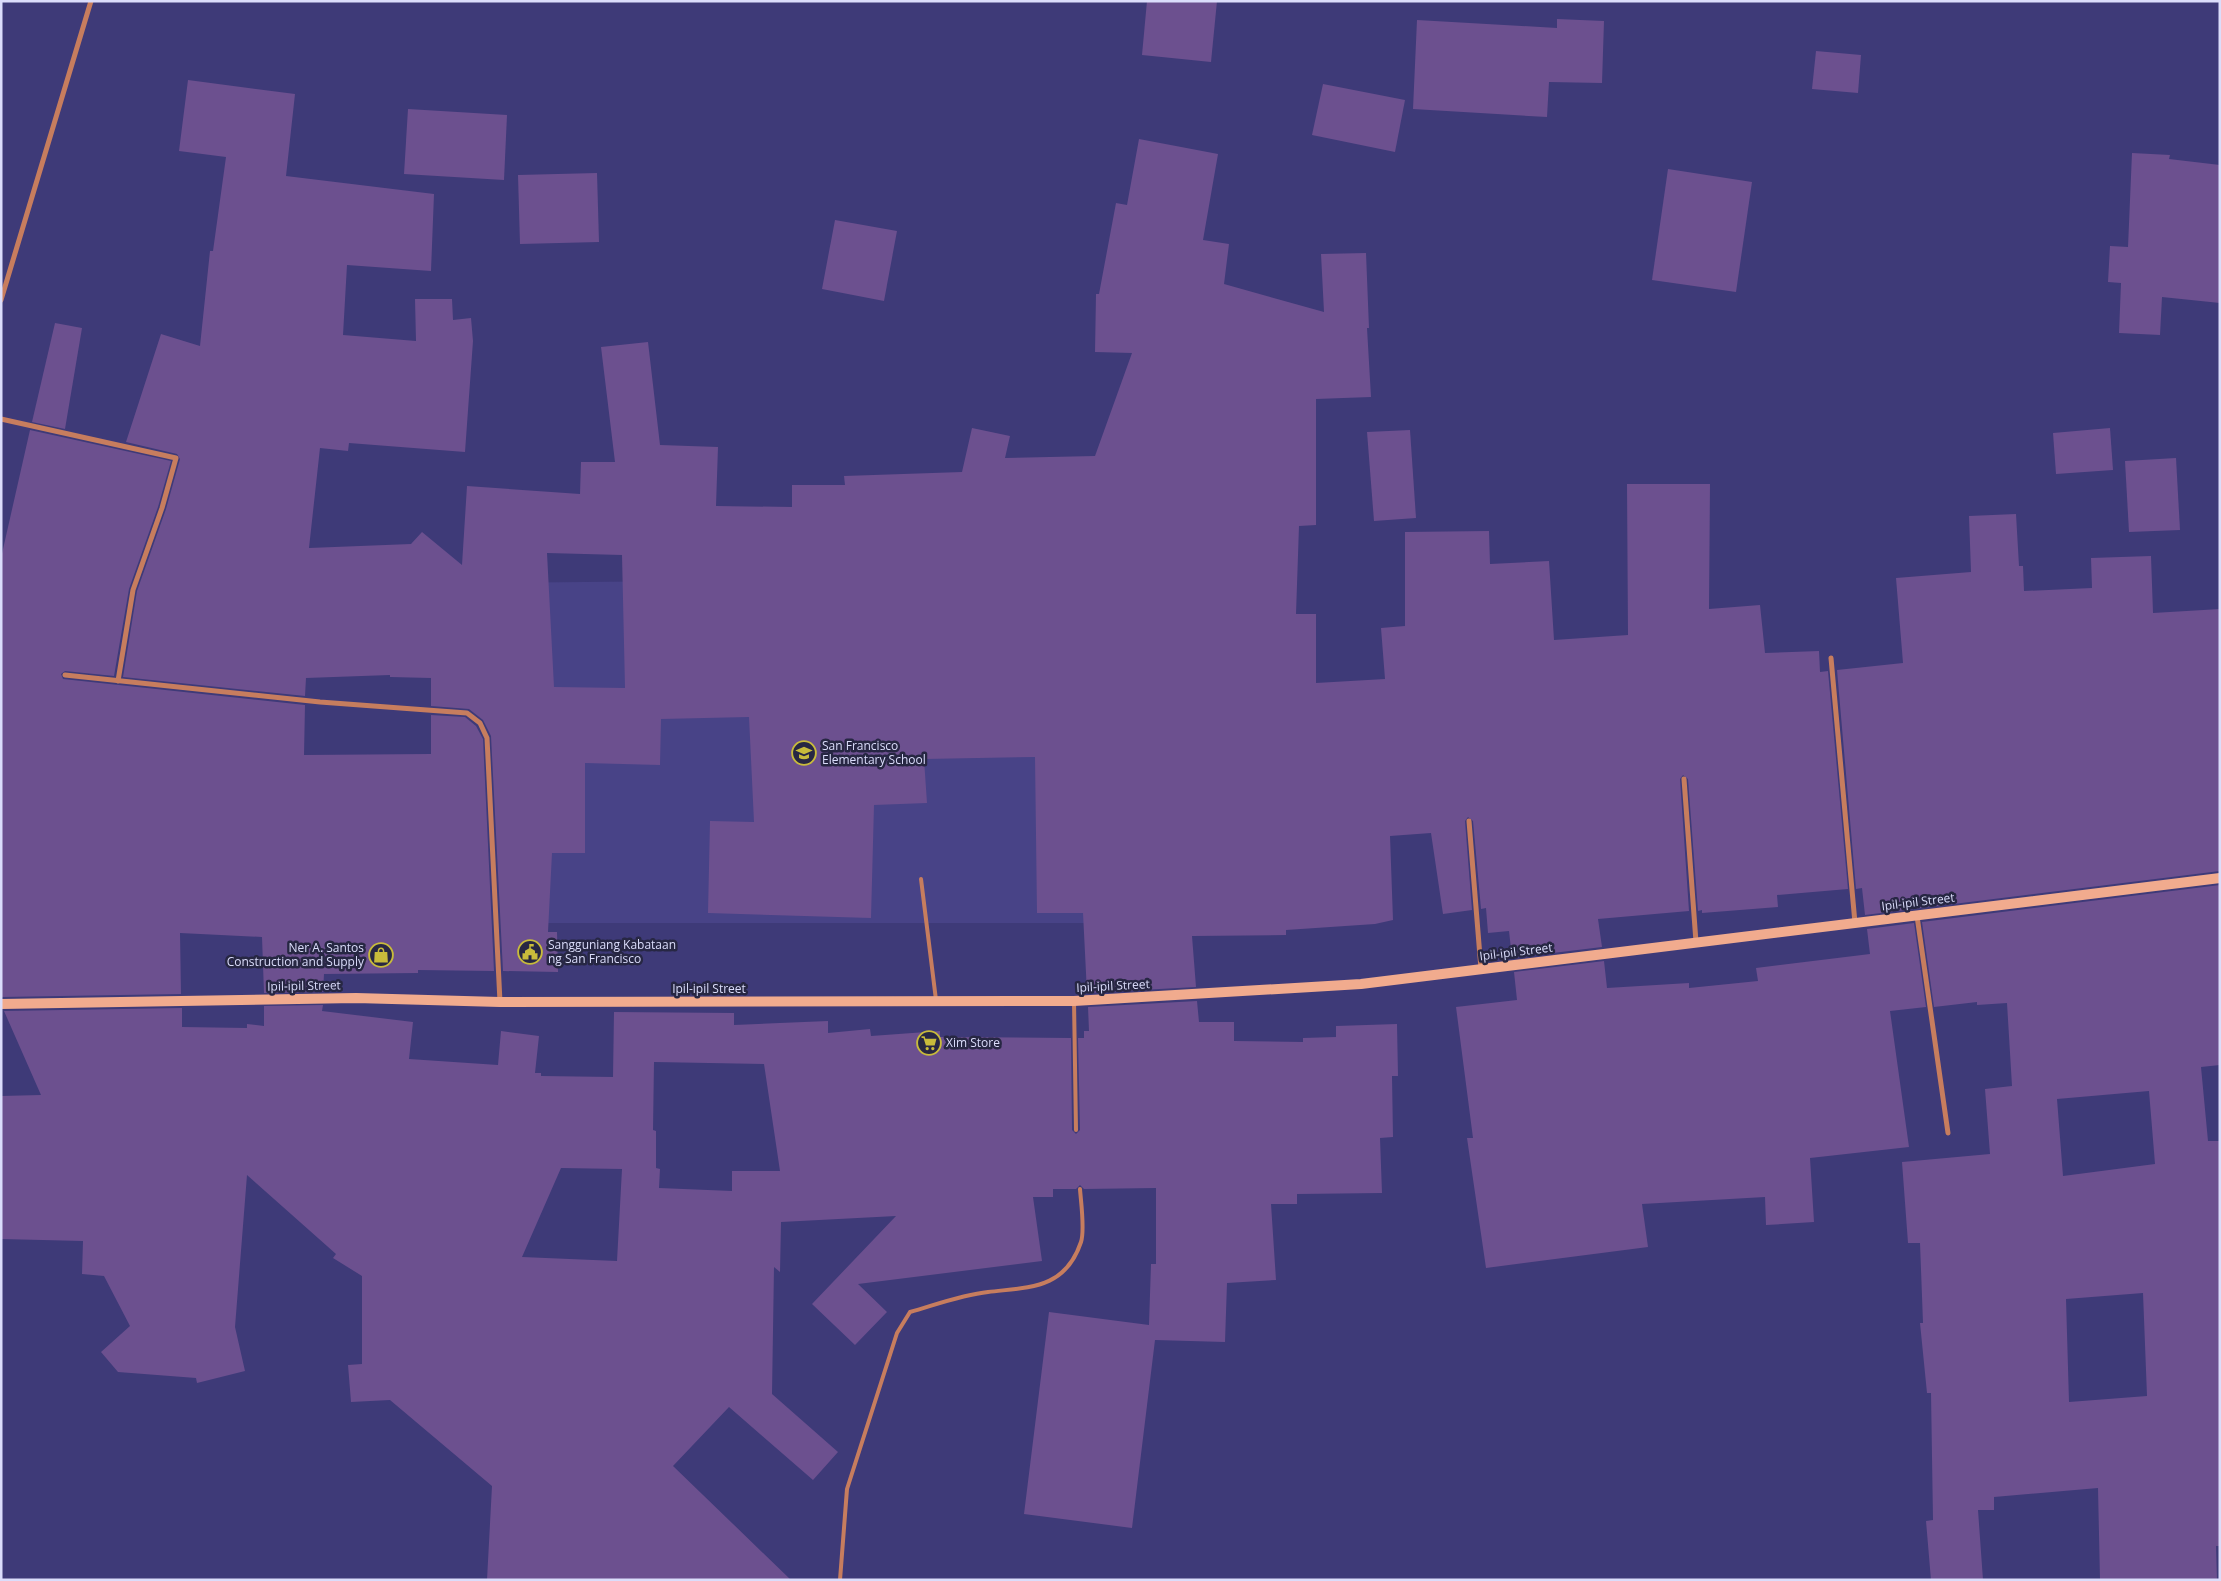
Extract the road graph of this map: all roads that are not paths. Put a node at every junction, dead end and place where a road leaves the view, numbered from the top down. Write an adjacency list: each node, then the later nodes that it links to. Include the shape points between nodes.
1 (91, 1): 2 (street)
2 (1, 300)
3 (1, 419): 6 (street, via 176,458 133,590)
4 (1830, 658): 12 (street)
5 (65, 675): 6 (street)
6 (118, 681): 17 (street, via 467,713 480,723 487,738)
7 (1684, 779): 13 (street)
8 (1469, 821): 14 (street)
9 (2220, 878): 11 (street, Ipil-ipil Street)
10 (921, 879): 15 (lane)
11 (1917, 915): 12 (street, Ipil-ipil Street); 20 (street)
12 (1855, 923): 13 (street, Ipil-ipil Street)
13 (1696, 943): 14 (street, Ipil-ipil Street)
14 (1481, 969): 16 (street, Ipil-ipil Street, via 1361,984)
15 (936, 1000): 16 (street, Ipil-ipil Street); 17 (street, Ipil-ipil Street)
16 (1074, 1001): 19 (lane)
17 (500, 1002): 18 (street, Ipil-ipil Street, via 356,998)
18 (1, 1004)
19 (1076, 1130)
20 (1948, 1133)
21 (1080, 1189): 22 (lane, via 1082,1241 1070,1265 1044,1285 988,1292 910,1312 897,1334 847,1489)
22 (840, 1580)

